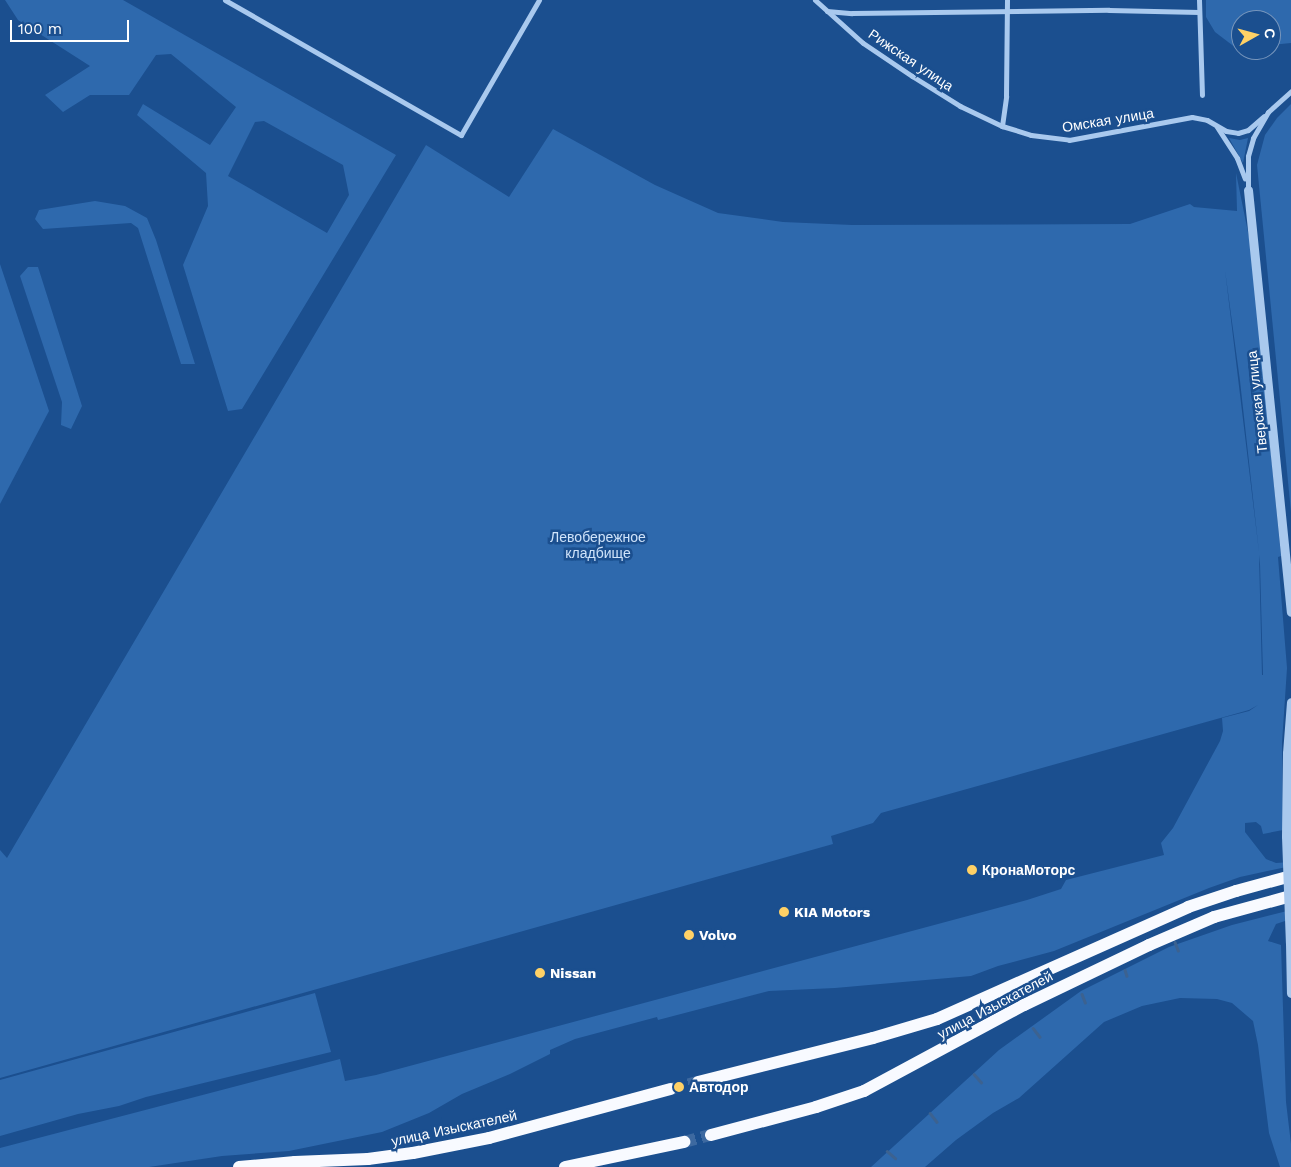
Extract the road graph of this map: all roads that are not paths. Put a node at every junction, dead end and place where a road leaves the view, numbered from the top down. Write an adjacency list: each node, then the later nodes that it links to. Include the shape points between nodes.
1 (225, 0): 2 (street, via 461,135)
2 (539, 0)
3 (815, 0): 6 (street, Рижская улица)
4 (1007, 0): 7 (street)
5 (1199, 0): 8 (street)
6 (827, 11): 7 (street); 12 (street, Рижская улица, via 863,43 912,76 960,106)
7 (1008, 12): 8 (street); 12 (street)
8 (1199, 12): 10 (street)
9 (1291, 91): 11 (street, Омская улица)
10 (1202, 95)
11 (1264, 116): 13 (street, Омская улица, via 1248,130 1238,133); 14 (street, via 1249,150)
12 (1002, 126): 13 (street, Омская улица, via 1031,135 1069,140 1192,117)
13 (1217, 127): 14 (street, via 1237,158)
14 (1248, 190): 15 (street, Тверская улица)
15 (1291, 612)
16 (1291, 702): 19 (street, bridge, via 1286,836)
17 (1291, 876): 22 (highway, улица Изыскателей, via 1188,907 937,1019)
18 (1291, 896): 24 (highway, улица Изыскателей, via 1214,918 1149,945 1065,984 864,1091)
19 (1290, 943): 20 (street); 21 (street)
20 (1291, 953)
21 (1291, 993)
22 (698, 1082)
23 (670, 1089): 26 (highway, улица Изыскателей, via 490,1138 395,1156)
24 (711, 1135)
25 (684, 1142): 27 (highway)
26 (239, 1167)
27 (565, 1167)

